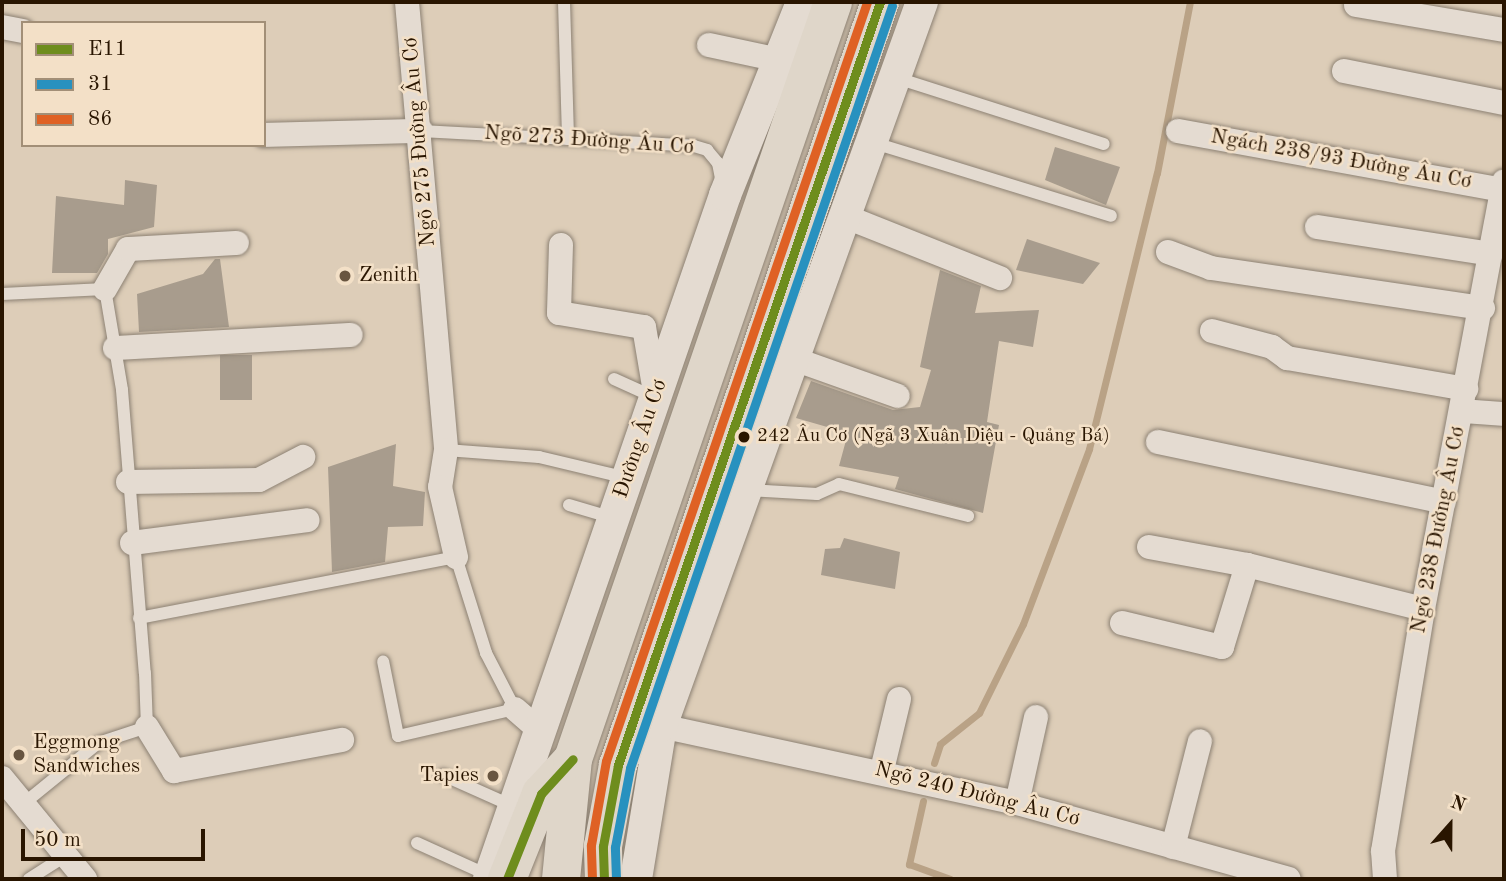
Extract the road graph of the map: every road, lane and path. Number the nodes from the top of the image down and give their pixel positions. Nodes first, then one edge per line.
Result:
1 (407, 2) edge
2 (564, 2) edge
3 (802, 2) edge
4 (833, 2) edge
5 (880, 2) edge
6 (922, 2) edge
7 (1356, 5) dead end
8 (2, 26) edge
9 (1504, 30) edge
10 (21, 31) edge
11 (709, 45) dead end
12 (779, 60) junction
13 (1343, 71) dead end
14 (897, 78) junction
15 (1504, 103) edge
16 (792, 113) junction
17 (421, 131) junction
18 (1178, 131) dead end
19 (266, 135) edge
20 (854, 135) junction
21 (568, 139) junction
22 (1104, 144) dead end
23 (725, 195) junction
24 (1503, 196) edge
25 (844, 216) junction
26 (1111, 216) dead end
27 (1317, 227) dead end
28 (237, 243) dead end
29 (561, 245) dead end
30 (1168, 253) dead end
31 (1491, 254) junction
32 (1000, 278) dead end
33 (1496, 281) edge
34 (105, 289) junction
35 (2, 294) edge
36 (1483, 308) junction
37 (1212, 331) dead end
38 (351, 335) dead end
39 (115, 348) junction
40 (794, 359) junction
41 (614, 379) dead end
42 (898, 396) dead end
43 (656, 398) junction
44 (1464, 400) junction
45 (1504, 414) edge
46 (1158, 442) dead end
47 (446, 450) junction
48 (303, 457) dead end
49 (627, 478) junction
50 (128, 482) junction
51 (748, 489) junction
52 (1444, 502) junction
53 (569, 505) dead end
54 (968, 516) dead end
55 (614, 518) junction
56 (308, 520) dead end
57 (132, 543) junction
58 (1149, 547) dead end
59 (456, 557) junction
60 (1247, 565) junction
61 (1423, 610) junction
62 (139, 618) junction
63 (1122, 623) dead end
64 (383, 661) dead end
65 (899, 699) dead end
66 (515, 709) junction
67 (1036, 717) dead end
68 (661, 726) junction
69 (147, 727) junction
70 (540, 731) junction
71 (342, 740) dead end
72 (1200, 741) dead end
73 (573, 760) junction
74 (882, 771) junction
75 (443, 775) dead end
76 (2, 778) edge
77 (1017, 803) junction
78 (510, 805) junction
79 (22, 806) junction
80 (417, 843) dead end
81 (1173, 847) junction
82 (65, 856) junction
83 (495, 878) edge
84 (29, 879) edge
85 (85, 879) edge
86 (561, 879) edge
87 (604, 879) edge
88 (636, 879) edge
89 (1289, 879) edge
90 (1385, 879) edge

1 - 17 street, Ngõ 275 Đường Âu Cơ
2 - 21 lane
3 - 12 street, Đường Âu Cơ
4 - 16 main road, Đường Âu Cơ
5 - 20 main road
6 - 14 street
7 - 9 street
8 - 10 street
11 - 12 street
12 - 23 street, Đường Âu Cơ
13 - 15 street
14 - 20 street
14 - 22 lane
16 - 20 main road
16 - 73 main road, Đường Âu Cơ
17 - 19 street
17 - 21 lane, Ngõ 273 Đường Âu Cơ
17 - 47 street, Ngõ 275 Đường Âu Cơ
18 - 24 street, Ngách 238/93 Đường Âu Cơ
20 - 25 street
20 - 26 lane
20 - 87 main road
21 - 23 lane, Ngõ 273 Đường Âu Cơ
23 - 43 street, Đường Âu Cơ
24 - 31 street, Ngõ 238 Đường Âu Cơ
25 - 32 street
25 - 40 street
27 - 31 street
28 - 34 street
29 - 43 street
30 - 36 street
31 - 33 street, Ngõ 238 Đường Âu Cơ
33 - 36 street, Ngõ 238 Đường Âu Cơ
34 - 35 lane
34 - 39 lane
36 - 44 street, Ngõ 238 Đường Âu Cơ
37 - 44 street
38 - 39 street
39 - 50 lane
40 - 42 street
40 - 51 street
41 - 43 lane
43 - 49 street, Đường Âu Cơ
44 - 45 street
44 - 52 street, Ngõ 238 Đường Âu Cơ
46 - 52 street
47 - 49 lane
47 - 59 street, Ngõ 275 Đường Âu Cơ
48 - 50 street
49 - 55 street, Đường Âu Cơ
50 - 57 lane
51 - 54 lane
51 - 68 street
52 - 61 street, Ngõ 238 Đường Âu Cơ
53 - 55 lane
55 - 70 street, Đường Âu Cơ
56 - 57 street
57 - 62 lane
58 - 60 street
59 - 62 lane
59 - 66 lane
60 - 61 street
60 - 63 street
61 - 90 street, Ngõ 238 Đường Âu Cơ
62 - 69 lane
64 - 66 lane
65 - 74 street
66 - 70 street
67 - 77 street
68 - 74 street, Ngõ 240 Đường Âu Cơ
68 - 88 street
69 - 71 street
69 - 79 lane
70 - 78 street, Đường Âu Cơ
72 - 81 street
73 - 83 main road
73 - 86 main road, Đường Âu Cơ
74 - 77 street, Ngõ 240 Đường Âu Cơ
75 - 78 lane
76 - 79 street
77 - 81 street, Ngõ 240 Đường Âu Cơ
78 - 83 street, Đường Âu Cơ
79 - 82 street
80 - 83 lane
81 - 89 street, Ngõ 240 Đường Âu Cơ
82 - 84 lane
82 - 85 street

